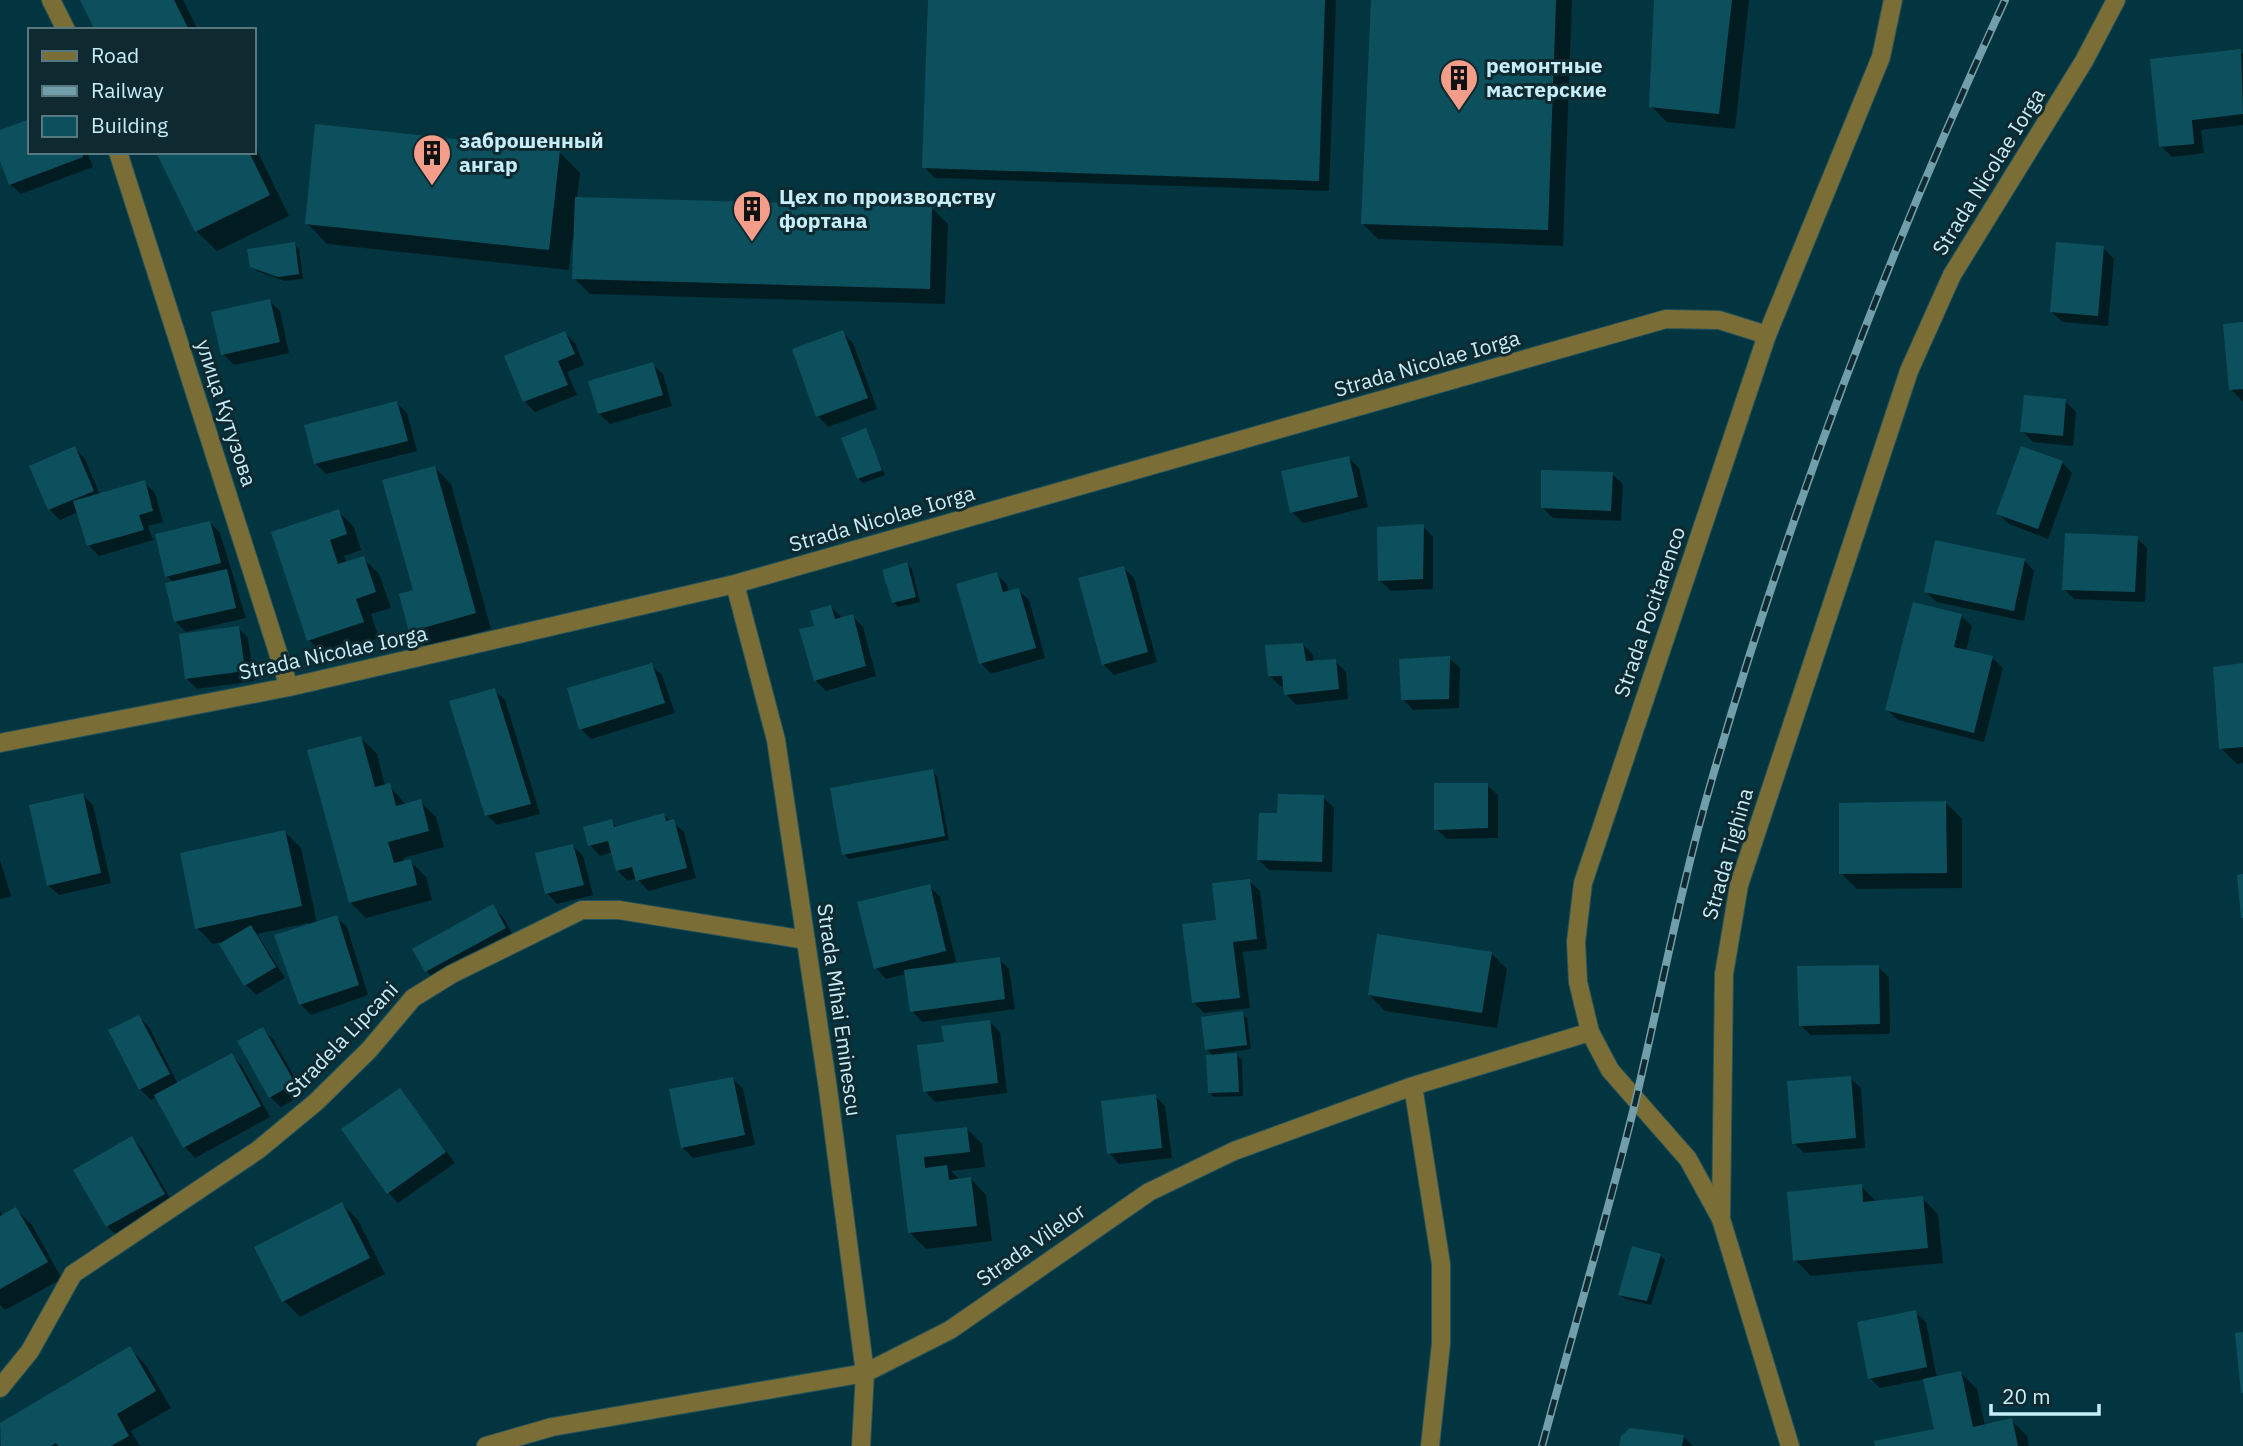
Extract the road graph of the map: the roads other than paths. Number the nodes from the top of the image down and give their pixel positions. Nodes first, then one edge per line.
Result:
1 (51, 0) edge
2 (1894, 0) edge
3 (2116, 0) edge
4 (65, 28) edge
5 (119, 154) edge
6 (1767, 335) junction
7 (1909, 371) joint
8 (735, 584) junction
9 (289, 687) junction
10 (0, 743) edge
11 (806, 940) junction
12 (1590, 1032) junction
13 (1413, 1086) junction
14 (1721, 1219) junction
15 (865, 1373) junction
16 (0, 1388) edge
17 (486, 1446) edge
18 (861, 1446) edge
19 (1430, 1446) edge
20 (1790, 1446) edge

1 - 4 street
2 - 6 street, Strada Pocitarenco
3 - 7 street, Strada Nicolae Iorga
5 - 9 street, улица Кутузова
6 - 8 street, Strada Nicolae Iorga
6 - 12 street, Strada Pocitarenco
7 - 14 street, Strada Tighina
8 - 9 street, Strada Nicolae Iorga
8 - 11 street, Strada Mihai Eminescu
9 - 10 street, Strada Nicolae Iorga
11 - 15 street, Strada Mihai Eminescu
11 - 16 street, Stradela Lipcani
12 - 13 street, Strada Vilelor
12 - 14 street, Strada Pocitarenco
13 - 15 street, Strada Vilelor
13 - 19 street
14 - 20 street, Strada Tighina
15 - 17 street, Strada Vilelor
15 - 18 street, Strada Mihai Eminescu

